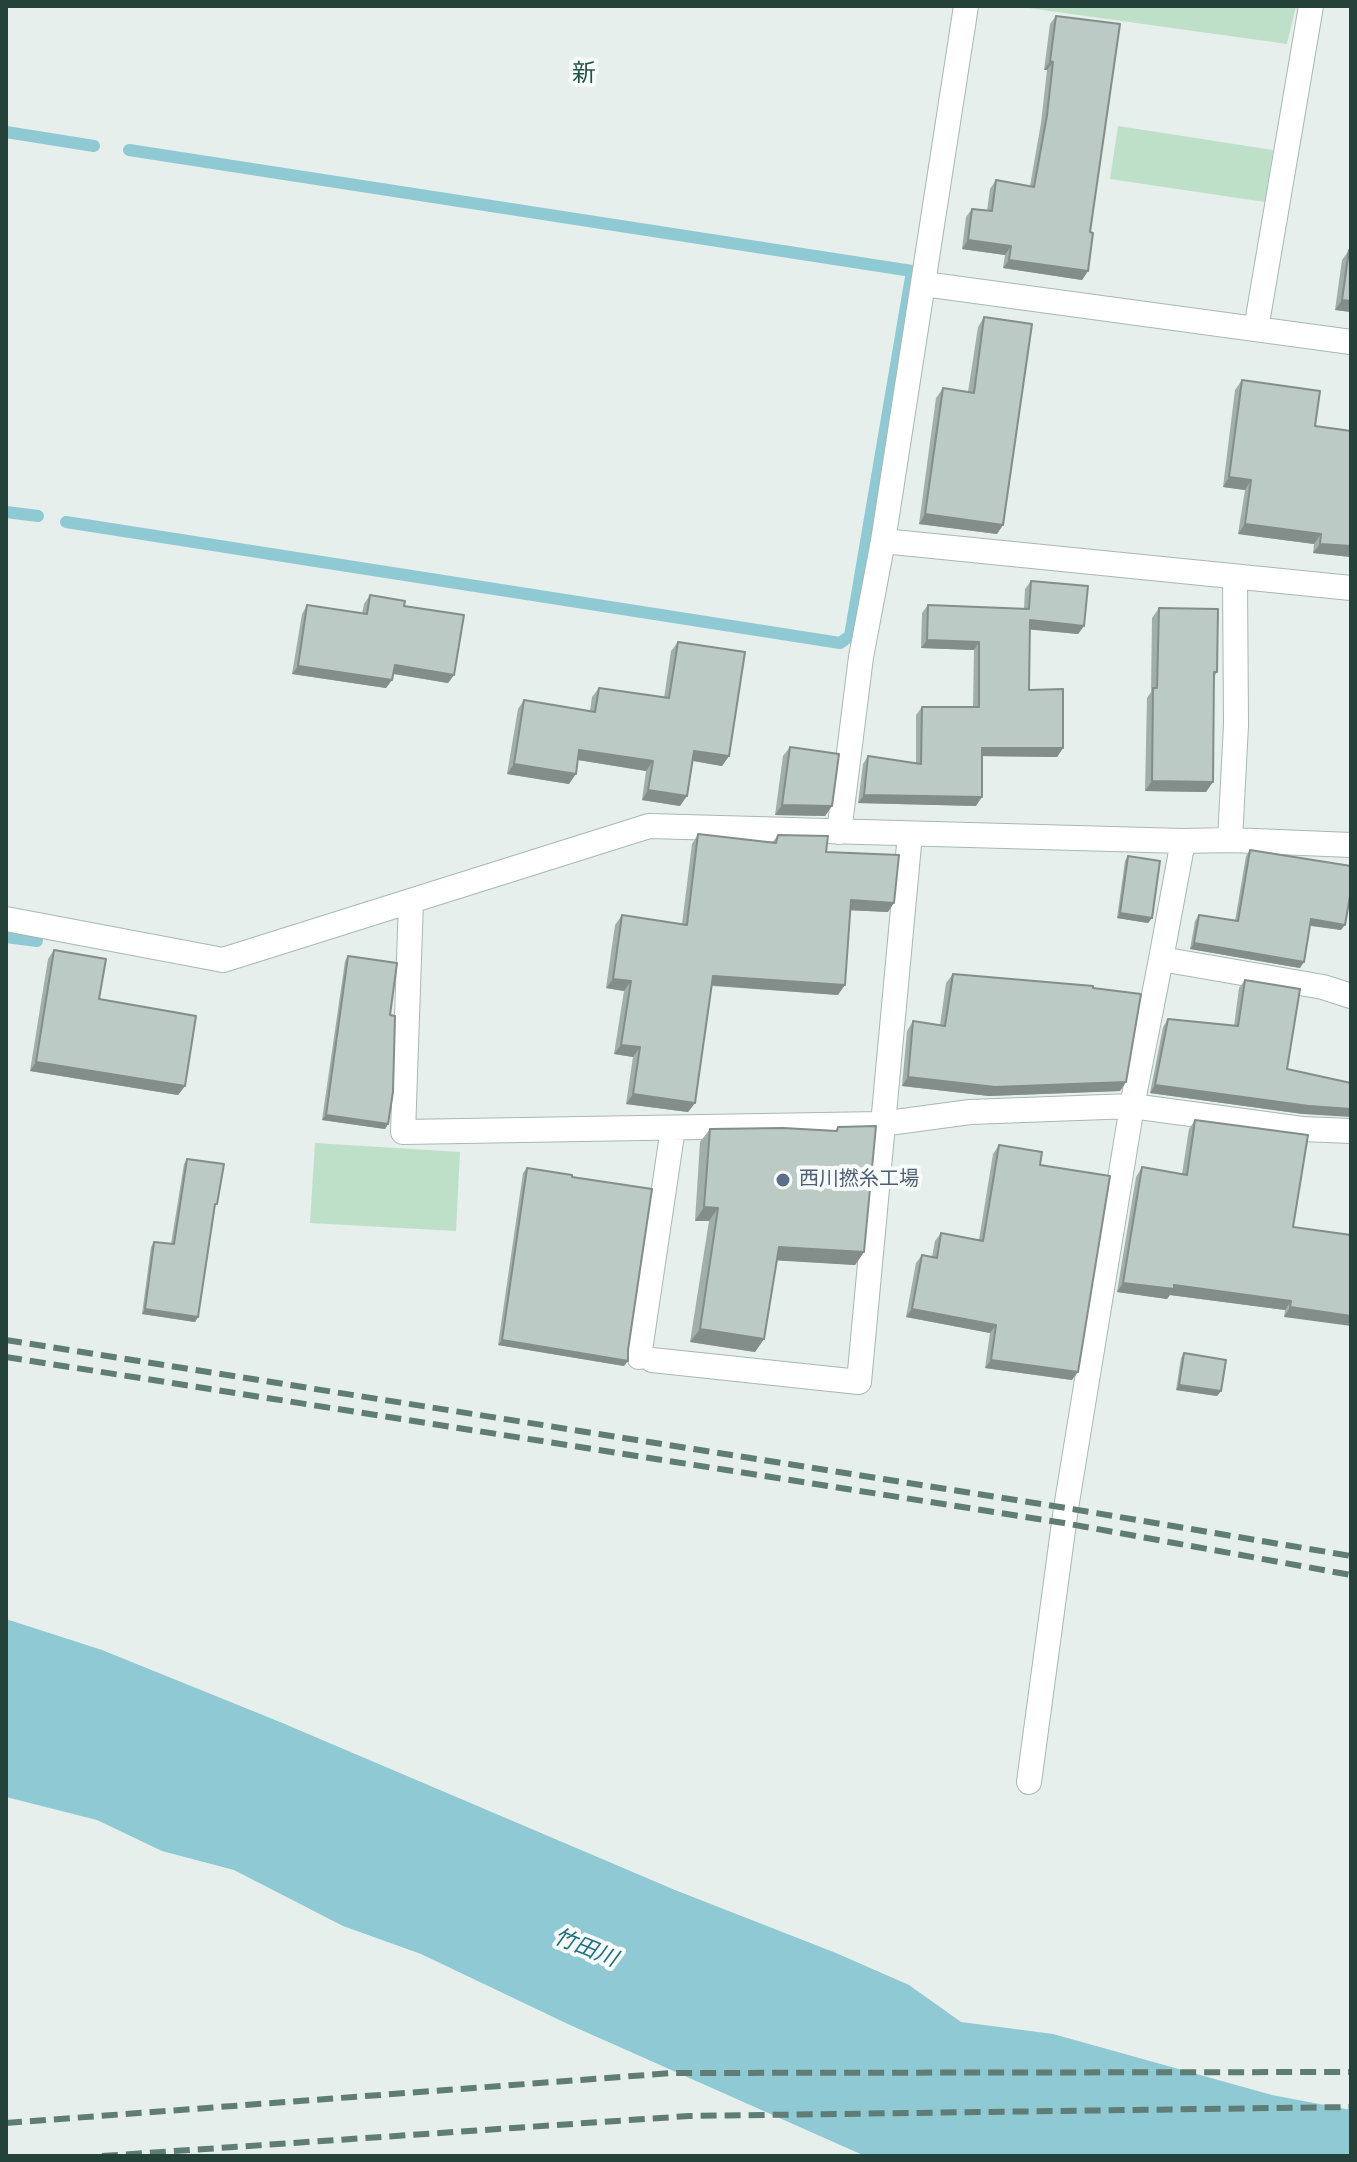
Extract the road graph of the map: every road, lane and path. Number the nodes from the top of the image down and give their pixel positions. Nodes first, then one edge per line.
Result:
1 (966, 6) edge
2 (1311, 6) edge
3 (924, 284) junction
4 (1256, 329) junction
5 (1351, 342) edge
6 (883, 541) junction
7 (1235, 578) junction
8 (1351, 588) edge
9 (839, 832) junction
10 (910, 834) junction
11 (1230, 840) junction
12 (1183, 841) junction
13 (1351, 845) edge
14 (411, 901) junction
15 (6, 919) edge
16 (1161, 959) junction
17 (1351, 996) edge
18 (1132, 1106) junction
19 (881, 1124) junction
20 (673, 1128) junction
21 (1351, 1131) edge
22 (1029, 1782) dead end

1 - 3 street
2 - 4 street
3 - 4 street
3 - 6 street
4 - 5 street
6 - 7 street
6 - 9 street
7 - 8 street
7 - 11 street
9 - 10 street
9 - 14 street
10 - 12 street
10 - 19 street
11 - 12 street
11 - 13 street
12 - 16 street
14 - 15 street
14 - 20 street
16 - 17 street
16 - 18 street
18 - 19 street
18 - 21 street
18 - 22 street
19 - 20 street
19 - 20 street

